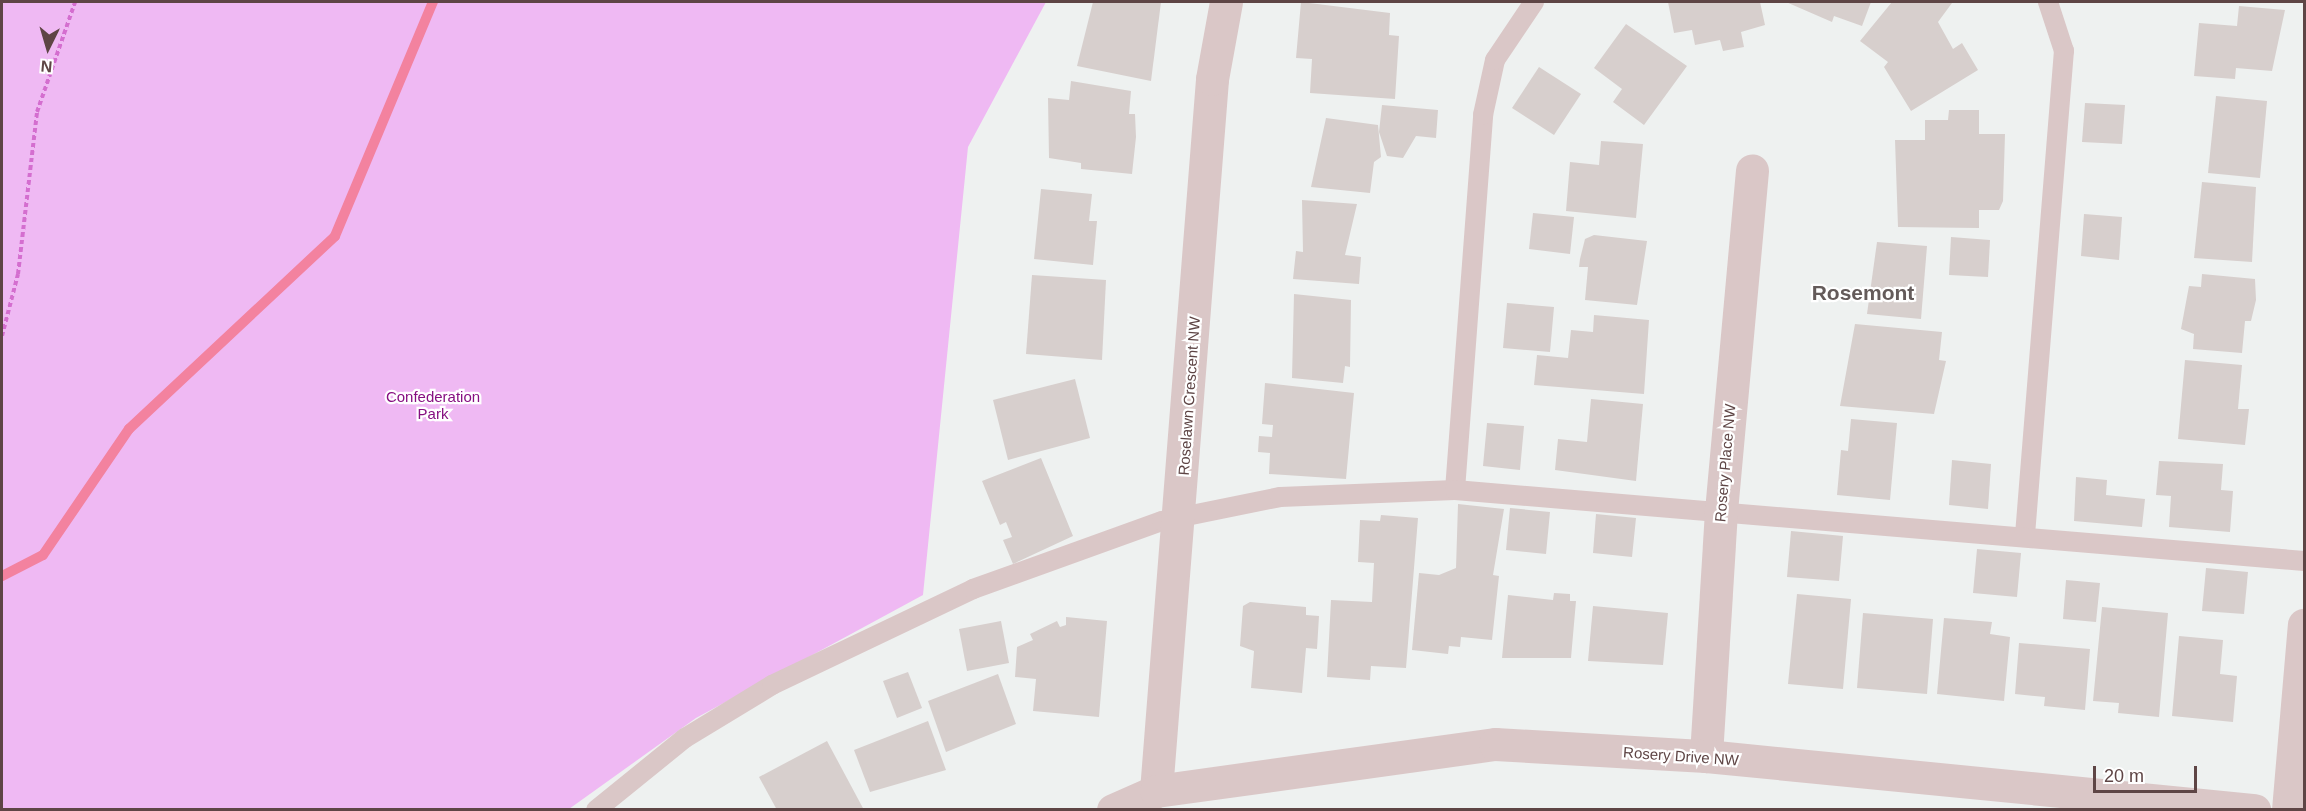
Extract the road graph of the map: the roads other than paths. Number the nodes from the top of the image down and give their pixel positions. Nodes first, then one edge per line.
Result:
1 (1226, 2) edge
2 (1534, 2) edge
3 (2048, 2) edge
4 (1752, 170) dead end
5 (1455, 490) junction
6 (1721, 511) junction
7 (1180, 518) junction
8 (2025, 535) junction
9 (2304, 561) edge
10 (2304, 625) edge
11 (1706, 756) junction
12 (1156, 791) junction
13 (596, 810) edge
14 (1113, 810) edge
15 (2254, 810) edge
16 (2288, 810) edge

1 - 7 street, Roselawn Crescent NW
2 - 5 lane
3 - 8 lane
4 - 6 street, Rosery Place NW
5 - 6 lane
5 - 7 lane
6 - 8 lane
6 - 11 street, Rosery Place NW
7 - 12 street, Roselawn Crescent NW
7 - 13 lane
8 - 9 lane
10 - 16 street
11 - 12 street, Rosery Drive NW
11 - 15 street, Rosery Drive NW
12 - 14 street, Rosery Drive NW

